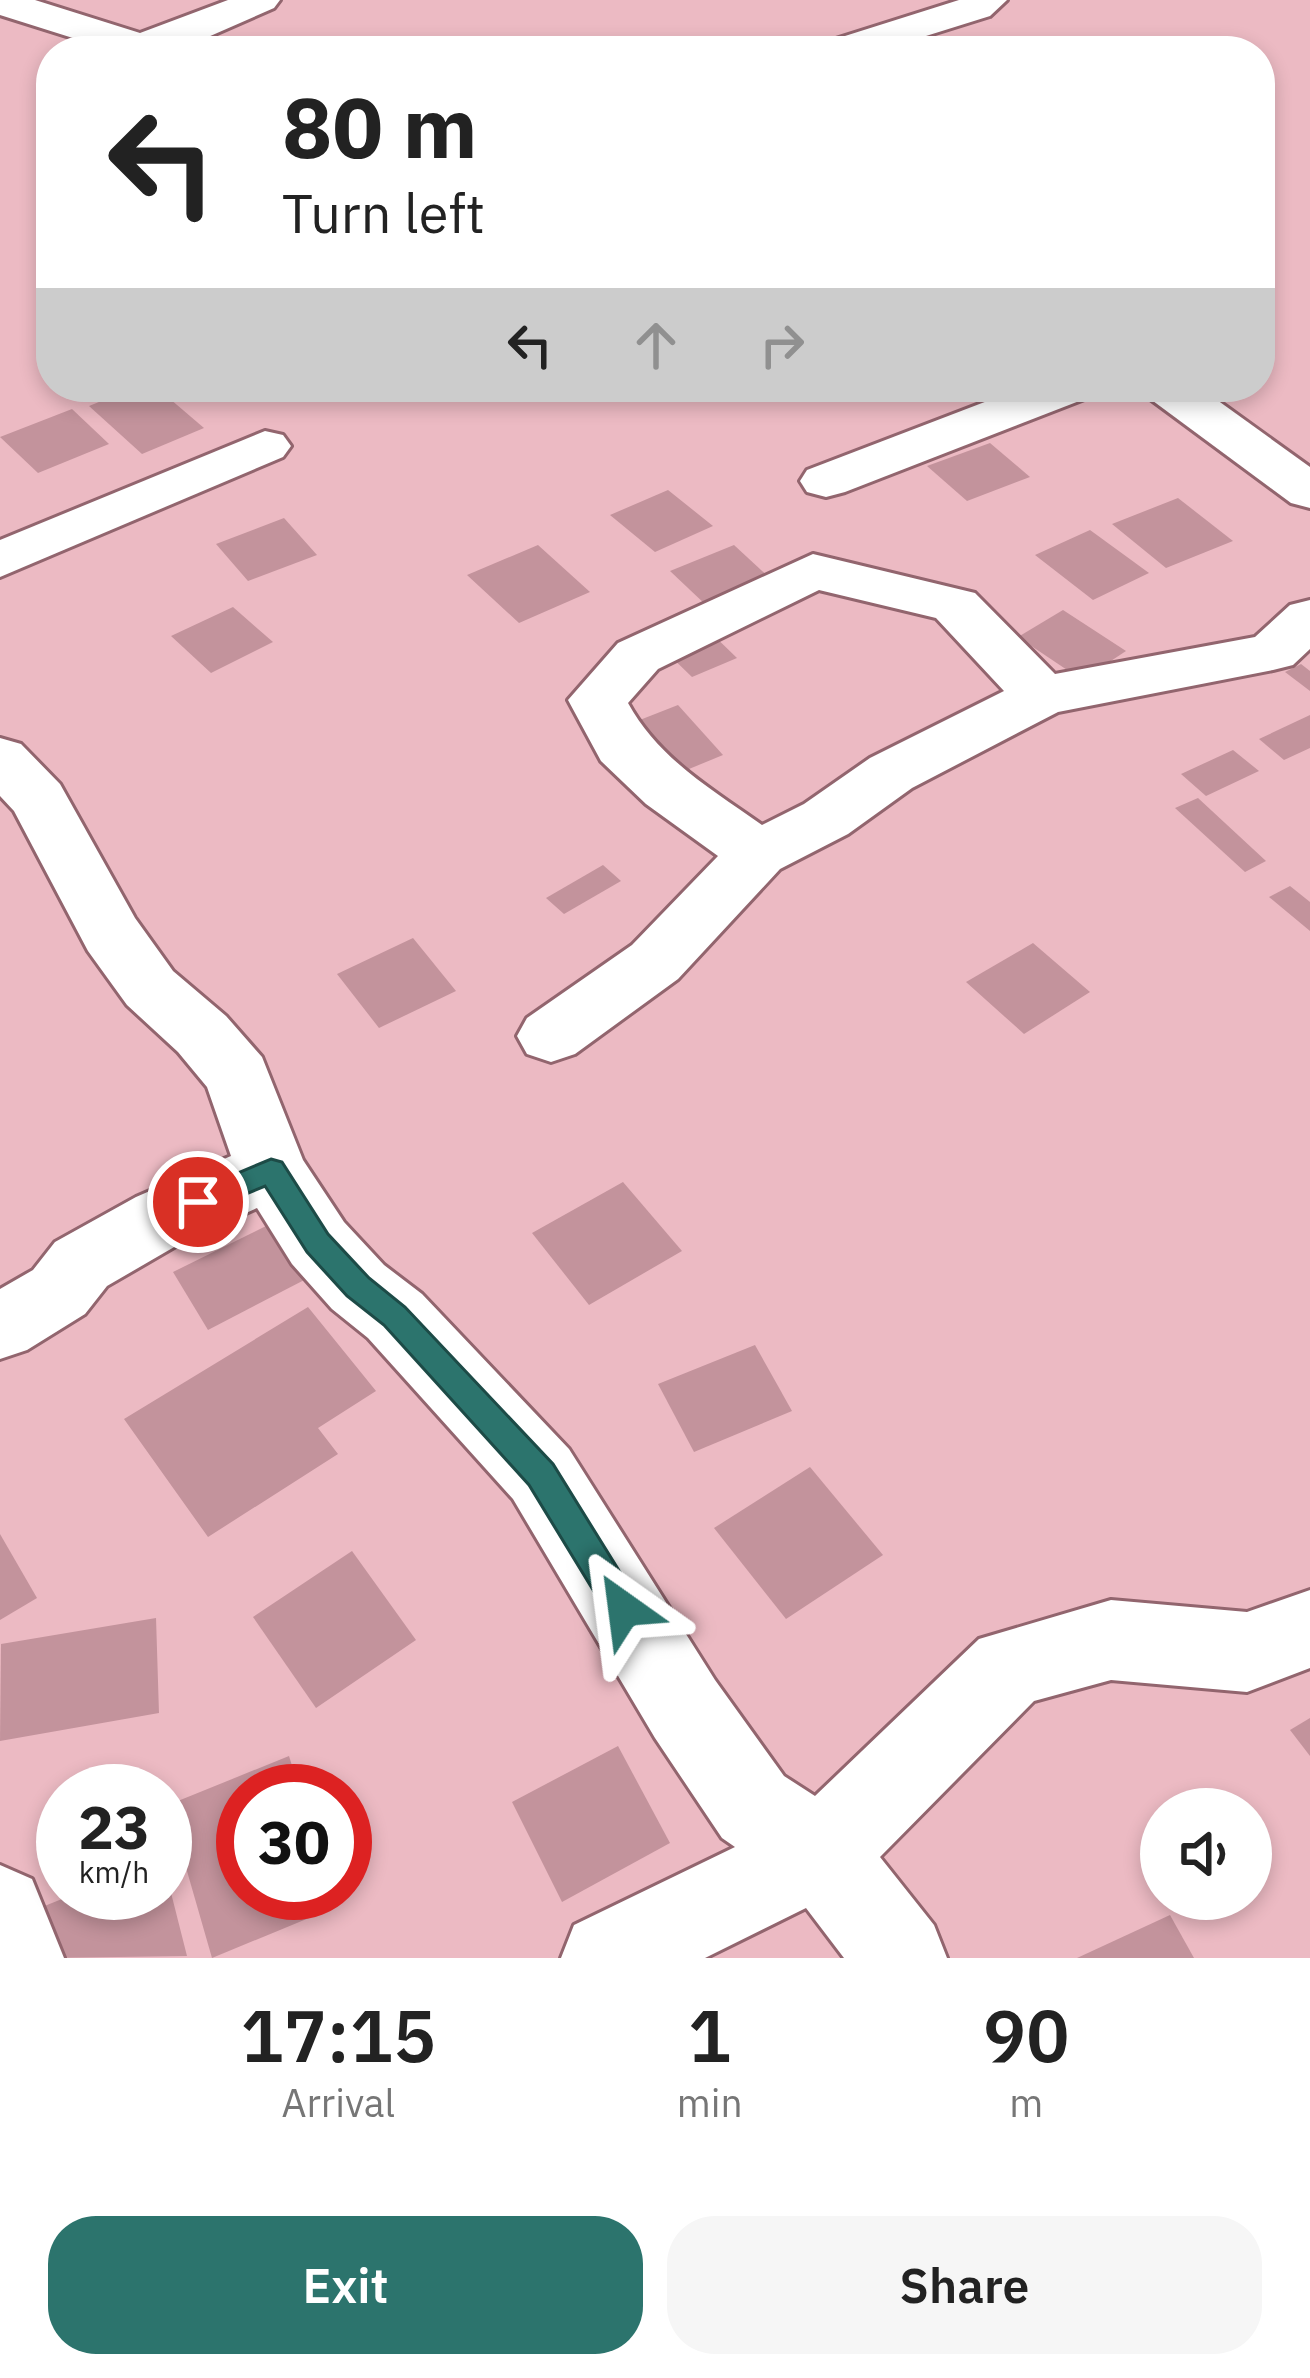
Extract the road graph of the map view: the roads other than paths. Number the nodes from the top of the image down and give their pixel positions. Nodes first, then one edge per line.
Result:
1 (260, 0) edge
2 (987, 0) edge
3 (0, 2) edge
4 (106, 36) edge
5 (179, 36) edge
6 (882, 36) edge
7 (1030, 402) edge
8 (1187, 402) edge
9 (265, 446) dead end
10 (826, 481) dead end
11 (1310, 492) edge
12 (0, 560) edge
13 (1310, 618) edge
14 (1042, 696) junction
15 (1, 761) edge
16 (758, 853) junction
17 (551, 1036) dead end
18 (271, 1170) junction
19 (0, 1327) edge
20 (1310, 1630) edge
21 (821, 1853) junction
22 (0, 1911) edge
23 (18, 1958) edge
24 (607, 1958) edge
25 (901, 1958) edge

1 - 5 street
2 - 6 street
3 - 4 street
7 - 10 street
8 - 11 street
9 - 12 street
13 - 14 street
14 - 16 street
14 - 16 street
15 - 18 street
16 - 17 street
18 - 19 street
18 - 21 street
20 - 21 street
21 - 24 street
21 - 25 street
22 - 23 street

